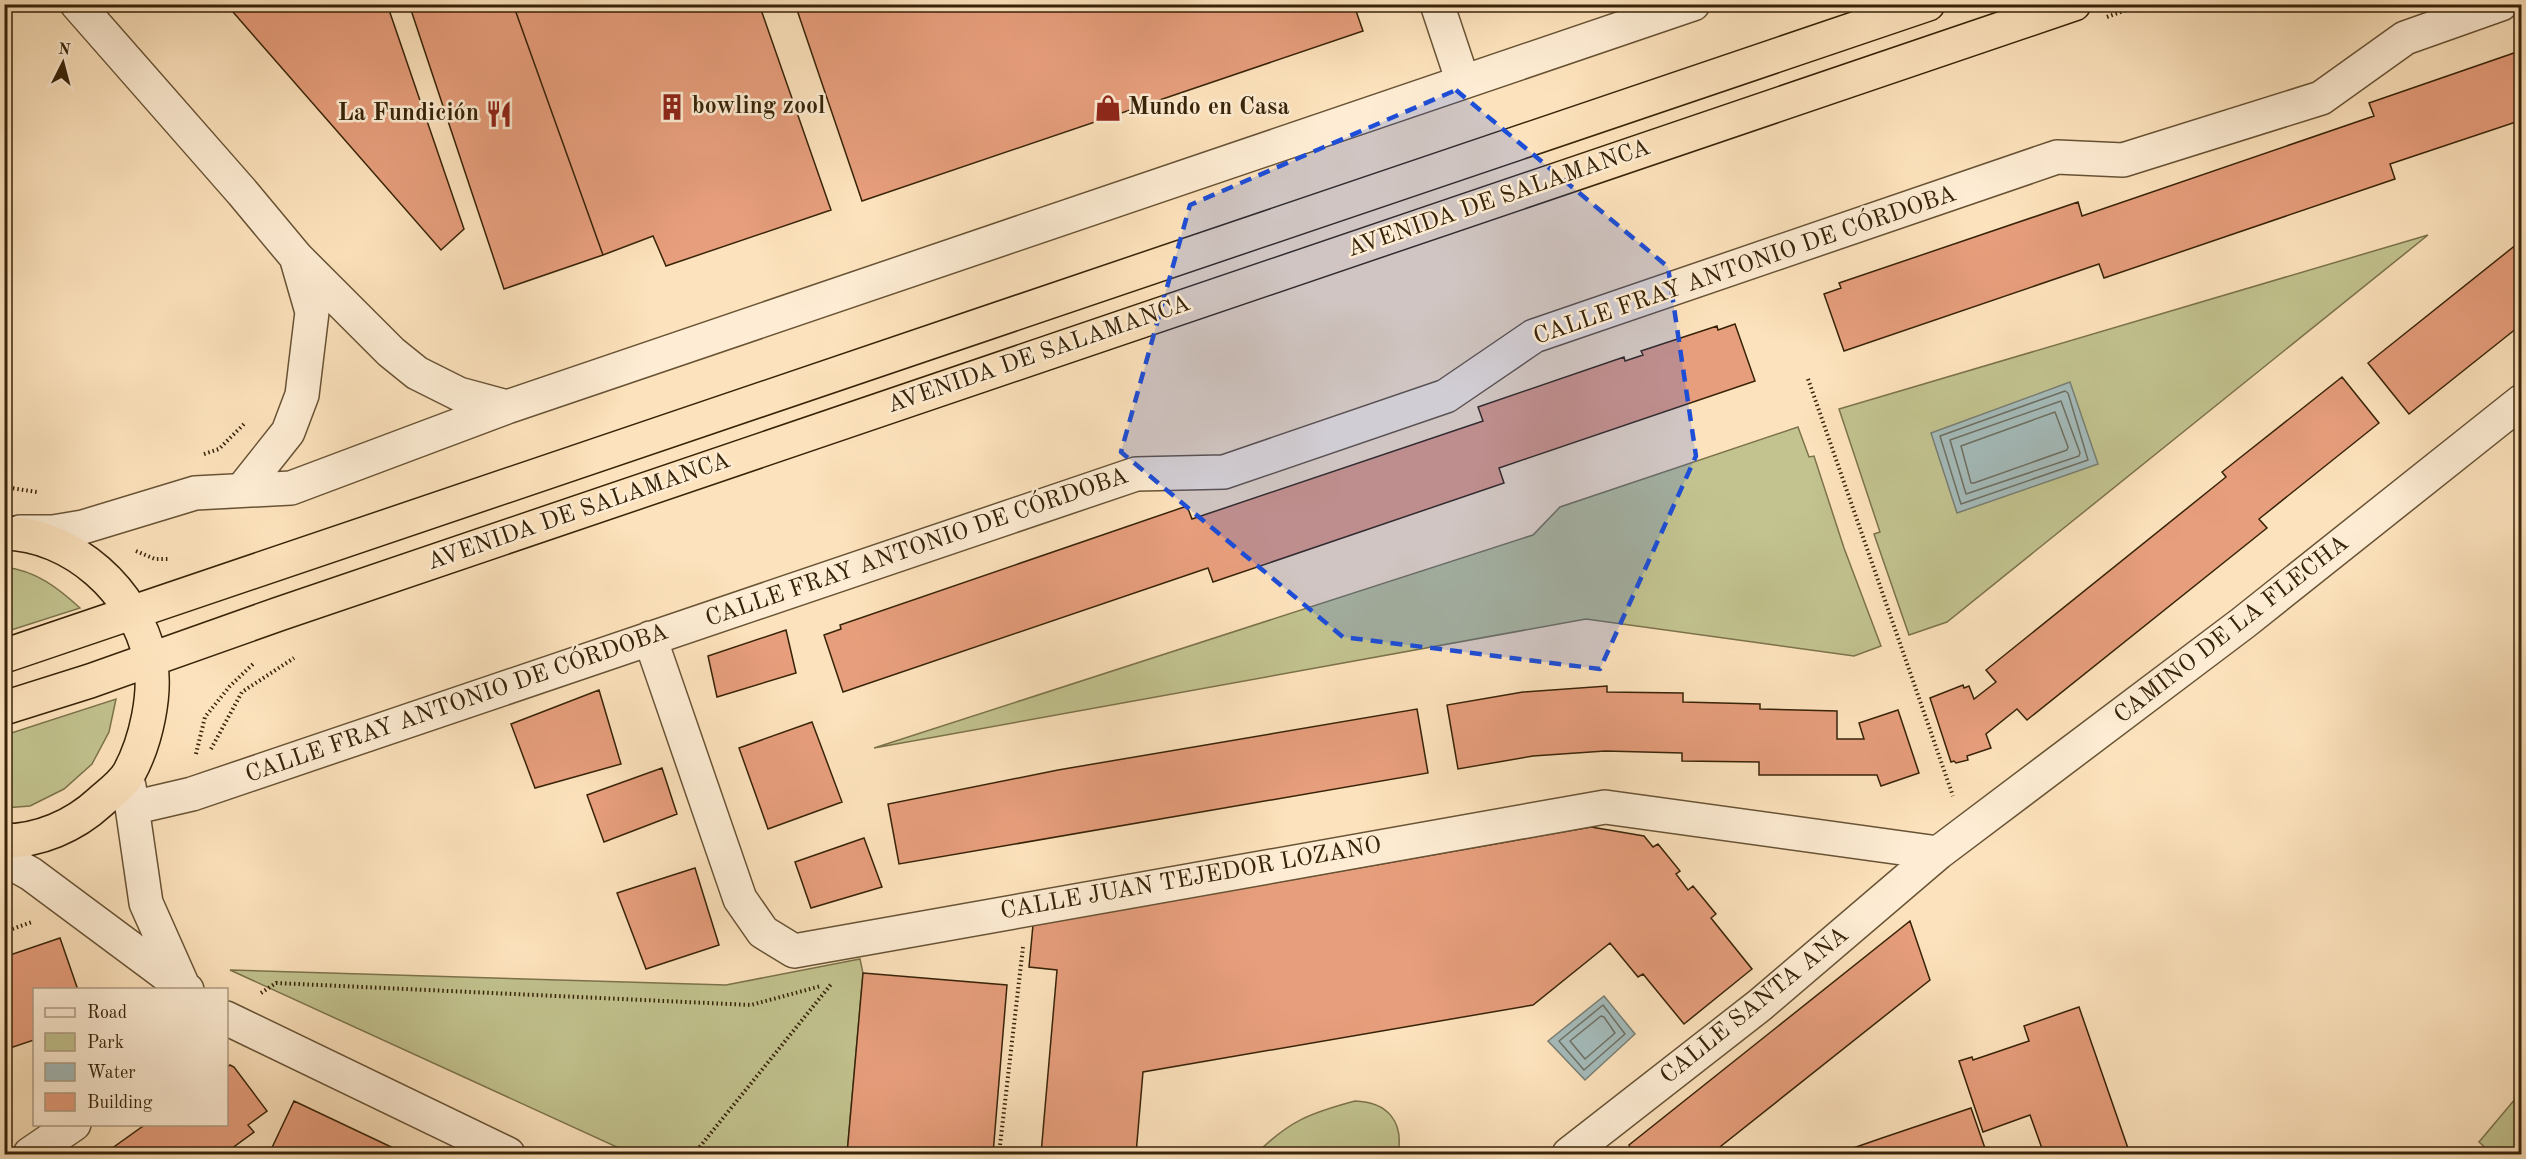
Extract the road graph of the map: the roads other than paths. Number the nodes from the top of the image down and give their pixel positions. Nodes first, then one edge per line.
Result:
1 (77, 4) edge
2 (1437, 4) edge
3 (1693, 4) edge
4 (1928, 4) edge
5 (2074, 4) edge
6 (2501, 4) edge
7 (1463, 82) junction
8 (297, 258) junction
9 (2522, 401) edge
10 (507, 407) junction
11 (242, 490) junction
12 (6, 533) edge
13 (133, 612) junction
14 (650, 638) junction
15 (4, 656) edge
16 (150, 659) junction
17 (4, 708) edge
18 (128, 776) junction
19 (132, 808) junction
20 (4, 841) edge
21 (1938, 853) junction
22 (4, 859) edge
23 (185, 988) edge
24 (228, 1018) edge
25 (73, 1126) edge
26 (30, 1155) edge
27 (508, 1155) edge
28 (1569, 1155) edge

1 - 8 street
2 - 7 street
3 - 7 street
4 - 13 highway, AVENIDA DE SALAMANCA
5 - 16 highway, AVENIDA DE SALAMANCA
6 - 14 street, CALLE FRAY ANTONIO DE CÓRDOBA
7 - 10 street
8 - 10 street
8 - 11 street
9 - 21 street, CAMINO DE LA FLECHA
10 - 11 street
11 - 12 street
12 - 13 highway
13 - 15 highway, AVENIDA DE SALAMANCA
13 - 16 highway
14 - 19 street, CALLE FRAY ANTONIO DE CÓRDOBA
14 - 21 street, CALLE JUAN TEJEDOR LOZANO
16 - 17 highway, AVENIDA DE SALAMANCA
16 - 18 highway
18 - 19 street
18 - 20 highway
19 - 23 street
21 - 28 street, CALLE SANTA ANA
22 - 23 street
24 - 27 street
25 - 26 street

